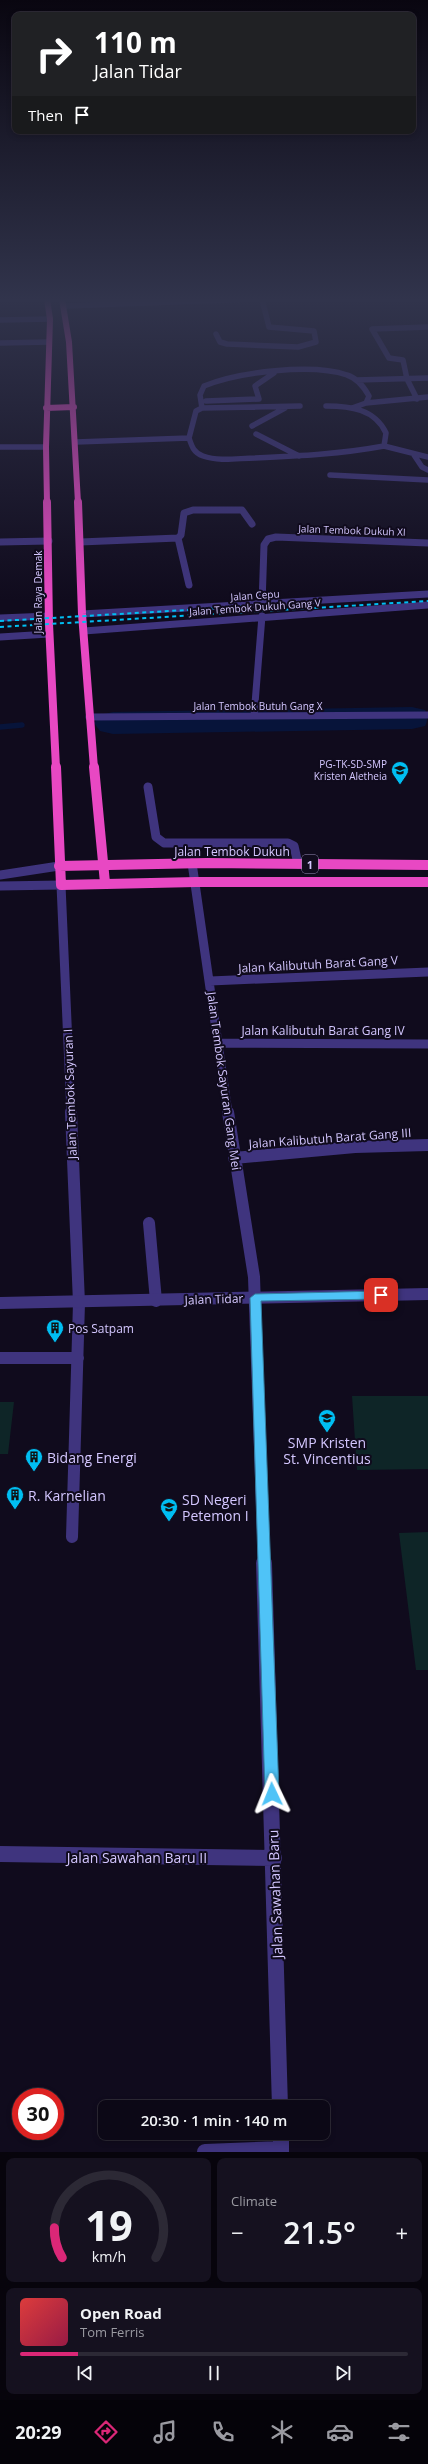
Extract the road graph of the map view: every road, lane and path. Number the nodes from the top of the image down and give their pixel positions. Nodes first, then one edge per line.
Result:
1 (46, 399) edge
2 (73, 399) edge
3 (247, 399) edge
4 (368, 399) edge
5 (412, 399) edge
6 (201, 401) joint
7 (366, 403) junction
8 (290, 406) junction
9 (300, 406) dead end
10 (326, 406) dead end
11 (74, 407) junction
12 (46, 408) junction
13 (202, 408) junction
14 (352, 408) junction
15 (252, 426) dead end
16 (256, 434) dead end
17 (189, 438) junction
18 (76, 442) junction
19 (384, 446) junction
20 (0, 447) edge
21 (46, 447) junction
22 (414, 455) junction
23 (299, 456) junction
24 (428, 457) edge
25 (428, 470) edge
26 (330, 475) dead end
27 (428, 480) edge
28 (252, 524) dead end
29 (178, 538) junction
30 (49, 541) junction
31 (0, 542) edge
32 (80, 542) junction
33 (428, 544) edge
34 (189, 585) dead end
35 (428, 594) edge
36 (262, 604) junction
37 (428, 605) edge
38 (82, 614) junction
39 (49, 616) junction
40 (262, 616) junction
41 (0, 618) edge
42 (84, 631) junction
43 (49, 634) junction
44 (0, 637) edge
45 (428, 715) edge
46 (254, 716) junction
47 (89, 717) junction
48 (148, 787) dead end
49 (192, 863) junction
50 (103, 864) junction
51 (298, 864) junction
52 (428, 865) edge
53 (60, 866) junction
54 (0, 875) edge
55 (196, 882) junction
56 (428, 882) edge
57 (105, 883) junction
58 (61, 885) junction
59 (0, 886) edge
60 (428, 972) edge
61 (210, 981) junction
62 (218, 1043) junction
63 (428, 1044) edge
64 (428, 1145) edge
65 (234, 1158) junction
66 (149, 1223) dead end
67 (428, 1294) edge
68 (255, 1298) junction
69 (156, 1301) junction
70 (0, 1303) edge
71 (79, 1303) junction
72 (0, 1358) edge
73 (78, 1358) junction
74 (72, 1537) dead end
75 (0, 1854) edge
76 (274, 1858) junction
77 (280, 2100) edge
78 (281, 2145) edge
79 (205, 2152) edge

1 - 12 highway, Jalan Raya Demak
2 - 11 highway
3 - 6 street
4 - 7 street
5 - 7 street
6 - 13 street
7 - 14 street
8 - 9 street
8 - 13 street
8 - 15 street
10 - 14 street
11 - 12 highway
11 - 18 highway
12 - 21 highway, Jalan Raya Demak
13 - 17 street
14 - 19 street
16 - 23 street
17 - 18 street
17 - 23 street
18 - 32 highway
19 - 22 street
19 - 23 street
20 - 21 street
21 - 30 highway, Jalan Raya Demak
22 - 24 street
22 - 25 street
26 - 27 street
28 - 29 street
29 - 32 street
29 - 34 street
30 - 31 street
30 - 39 highway, Jalan Raya Demak
32 - 38 highway
33 - 36 street, Jalan Tembok Dukuh XI
35 - 36 street, Jalan Cepu
36 - 38 street, Jalan Cepu
37 - 40 street, Jalan Tembok Dukuh Gang V
38 - 42 highway
39 - 41 street
39 - 43 highway, Jalan Raya Demak
40 - 42 street, Jalan Tembok Dukuh Gang V
40 - 46 street
42 - 47 highway
43 - 44 street
43 - 53 highway, Jalan Raya Demak
45 - 46 street, Jalan Tembok Butuh Gang X
46 - 47 street, Jalan Tembok Butuh Gang X
47 - 50 highway
48 - 51 street
49 - 50 highway, Jalan Tembok Dukuh / 1
49 - 51 highway, Jalan Tembok Dukuh / 1
49 - 55 street, Jalan Tembok Sayuran Gang Mei
50 - 53 highway, Jalan Tembok Dukuh
50 - 57 highway
51 - 52 highway, Jalan Tembok Dukuh / 1
53 - 54 street
53 - 58 highway, Jalan Raya Demak
55 - 56 highway, 1
55 - 57 highway, 1
55 - 61 street, Jalan Tembok Sayuran Gang Mei
57 - 58 highway, 1
58 - 59 street
58 - 71 street, Jalan Tembok Sayuran I
60 - 61 street, Jalan Kalibutuh Barat Gang V
61 - 62 street, Jalan Tembok Sayuran Gang Mei
62 - 63 street, Jalan Kalibutuh Barat Gang IV
62 - 65 street, Jalan Tembok Sayuran Gang Mei
64 - 65 street, Jalan Kalibutuh Barat Gang III
65 - 68 street, Jalan Tembok Sayuran Gang Mei
66 - 69 street
67 - 68 street, Jalan Tidar
68 - 69 street, Jalan Tidar
68 - 76 street, Jalan Sawahan Baru
69 - 71 street, Jalan Tidar
70 - 71 street, Jalan Tidar
71 - 73 street, Jalan Tembok Sayuran I
72 - 73 street
73 - 74 street, Jalan Tembok Sayuran I
75 - 76 street, Jalan Sawahan Baru II
76 - 77 street, Jalan Sawahan Baru
78 - 79 street

